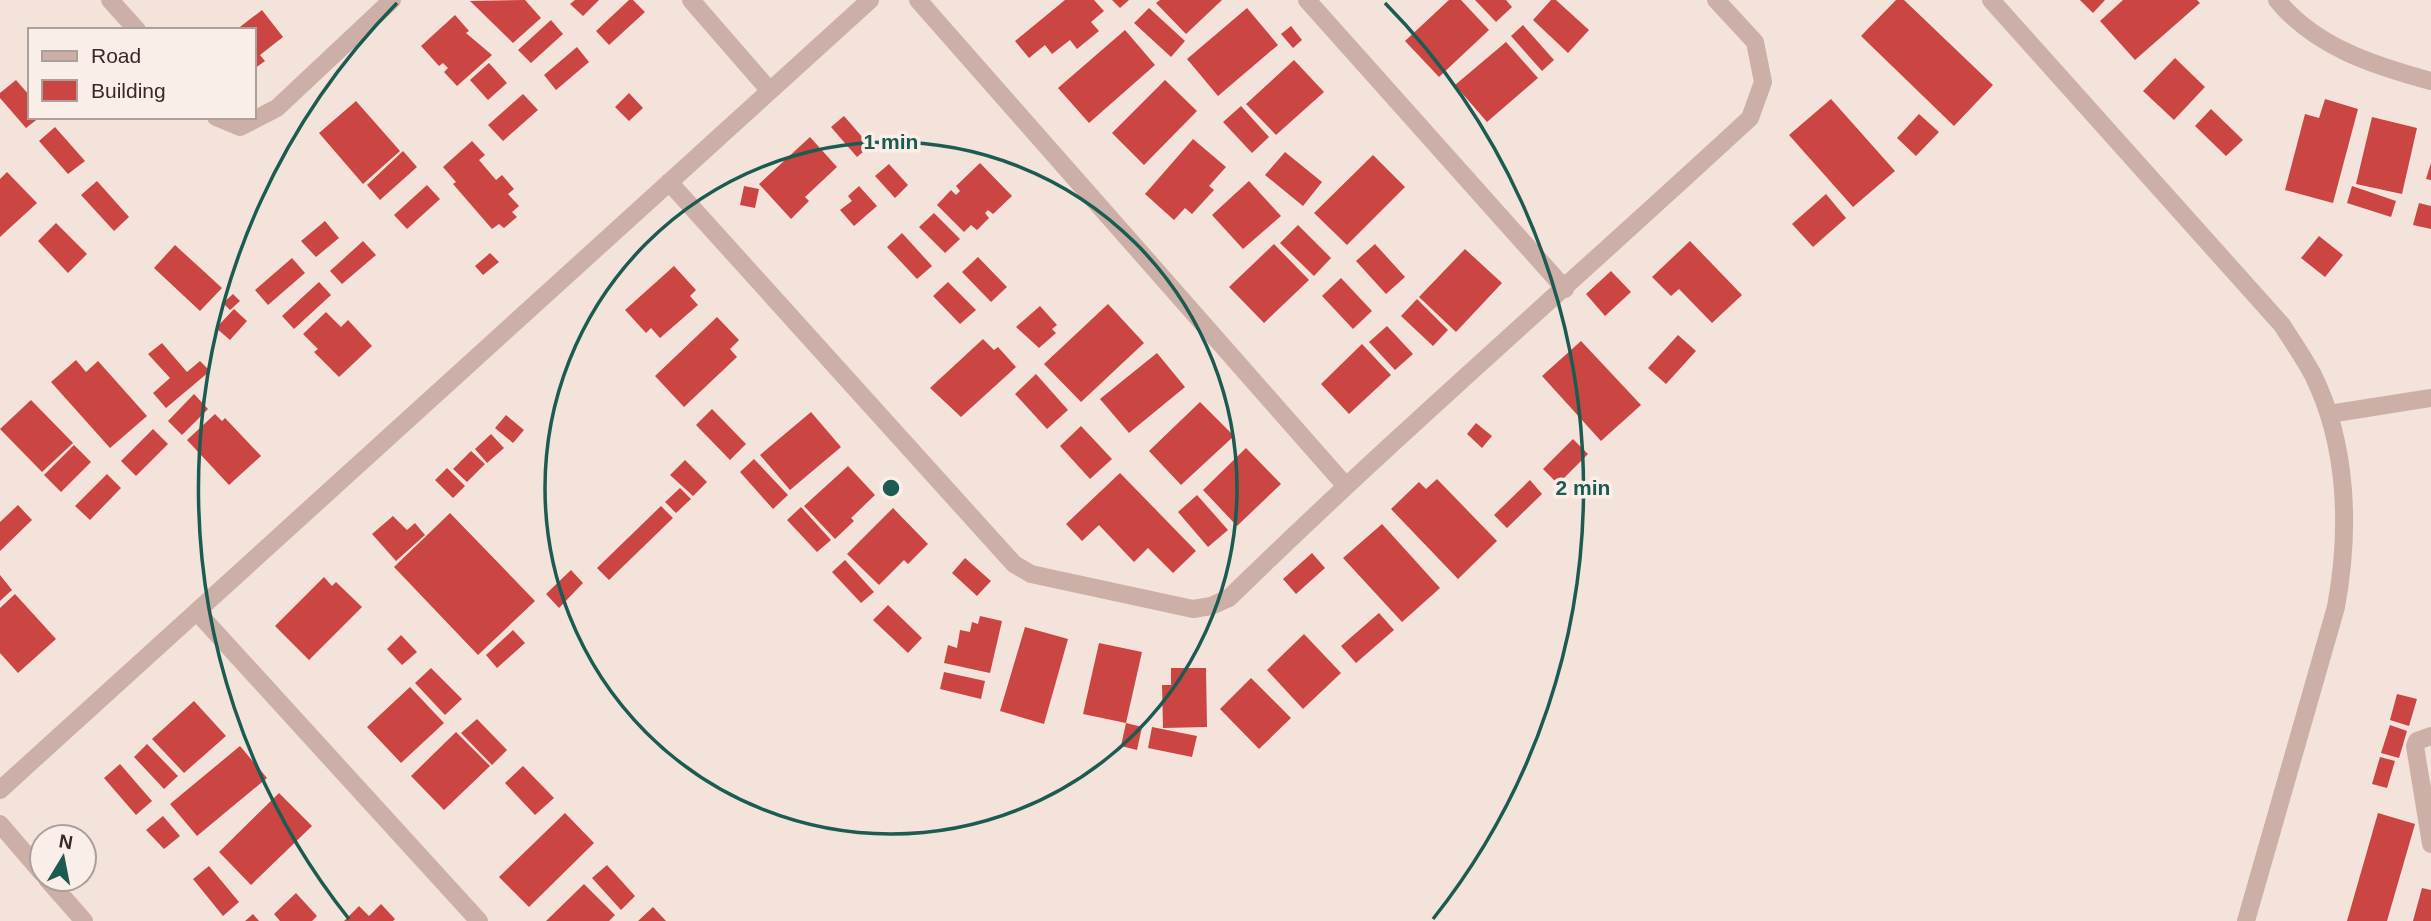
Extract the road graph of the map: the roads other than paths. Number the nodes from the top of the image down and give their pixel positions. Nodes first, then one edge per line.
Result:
1 (110, 0) edge
2 (392, 0) edge
3 (691, 0) edge
4 (870, 0) edge
5 (918, 0) edge
6 (1307, 0) edge
7 (1716, 0) edge
8 (1991, 0) edge
9 (2277, 0) edge
10 (135, 28) edge
11 (2431, 81) edge
12 (770, 90) junction
13 (221, 119) edge
14 (256, 119) edge
15 (256, 119) edge
16 (669, 182) junction
17 (1565, 289) junction
18 (2431, 398) edge
19 (2329, 414) junction
20 (1345, 485) junction
21 (197, 612) junction
22 (2431, 736) edge
23 (0, 790) edge
24 (0, 824) edge
25 (2431, 844) edge
26 (28, 857) edge
27 (59, 893) edge
28 (84, 921) edge
29 (479, 921) edge
30 (2246, 921) edge

1 - 10 street
2 - 14 street
3 - 12 street
4 - 12 street
5 - 20 street
6 - 17 street
7 - 17 street
8 - 19 street
9 - 11 street
12 - 16 street
13 - 15 street
16 - 20 street
16 - 21 street
17 - 20 street
18 - 19 street
19 - 30 street
21 - 23 street
21 - 29 street
22 - 25 street
24 - 26 street
27 - 28 street

